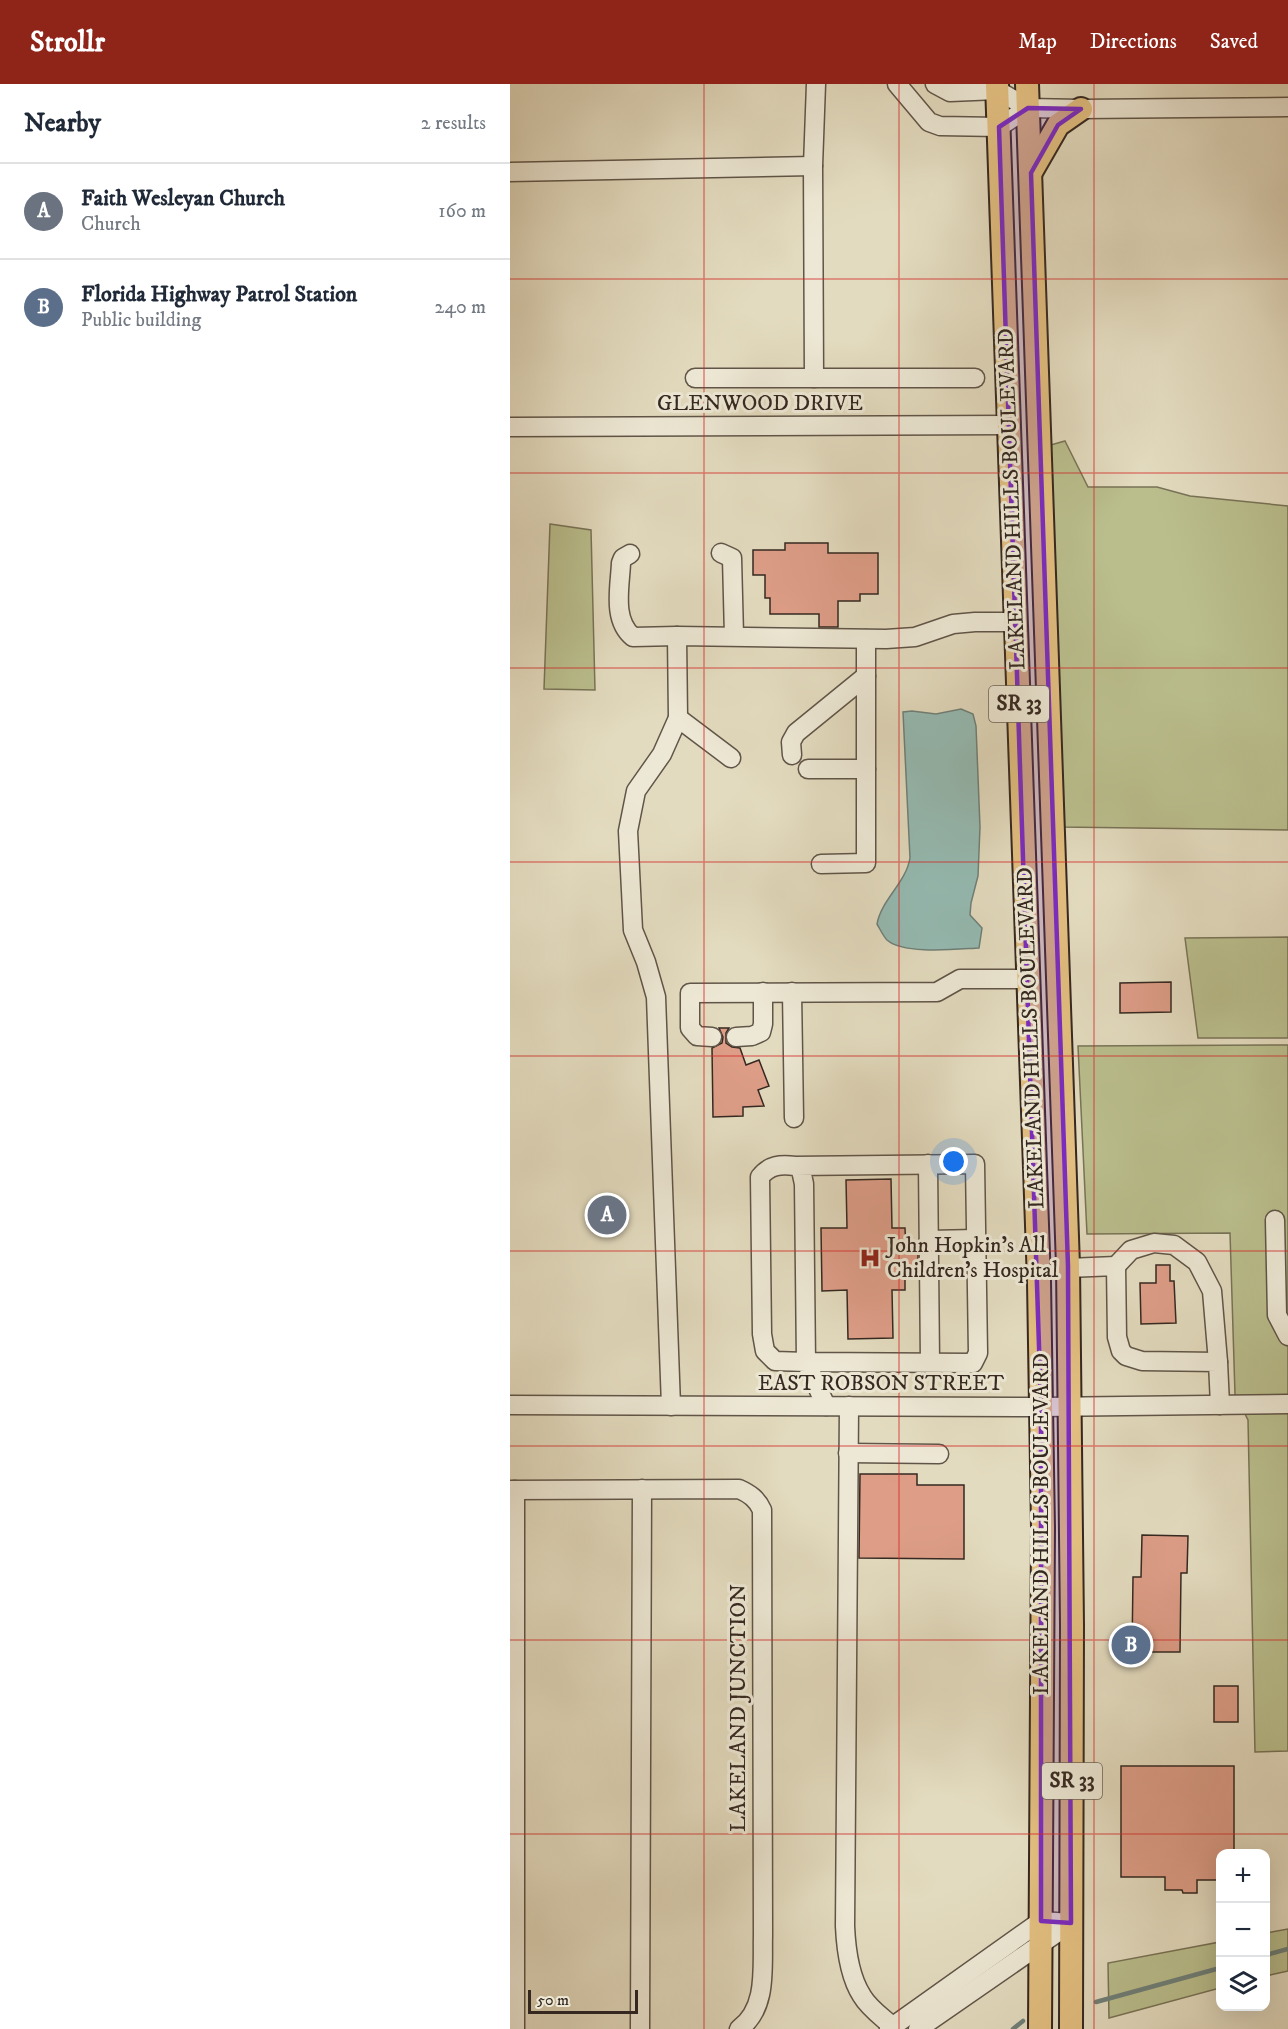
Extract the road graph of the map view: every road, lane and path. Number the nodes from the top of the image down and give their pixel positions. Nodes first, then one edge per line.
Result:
1 (816, 84) edge
2 (897, 84) edge
3 (935, 84) edge
4 (1027, 84) edge
5 (997, 87) edge
6 (1288, 107) edge
7 (1028, 108) junction
8 (1081, 110) junction
9 (999, 127) junction
10 (813, 166) junction
11 (510, 172) edge
12 (1031, 173) junction
13 (694, 378) dead end
14 (814, 378) junction
15 (975, 378) dead end
16 (1010, 425) junction
17 (510, 428) edge
18 (721, 553) dead end
19 (630, 554) dead end
20 (1017, 622) junction
21 (677, 636) junction
22 (734, 636) junction
23 (866, 639) junction
24 (866, 676) junction
25 (678, 718) junction
26 (792, 755) dead end
27 (731, 758) dead end
28 (808, 769) dead end
29 (866, 770) junction
30 (821, 864) dead end
31 (1054, 871) junction
32 (1029, 979) junction
33 (763, 992) junction
34 (792, 992) junction
35 (712, 1037) dead end
36 (736, 1037) dead end
37 (794, 1118) dead end
38 (928, 1164) junction
39 (795, 1166) junction
40 (1275, 1220) dead end
41 (976, 1239) junction
42 (929, 1240) junction
43 (1116, 1266) junction
44 (1068, 1268) junction
45 (1288, 1335) edge
46 (806, 1362) junction
47 (930, 1362) junction
48 (1218, 1362) junction
49 (1288, 1404) edge
50 (510, 1405) edge
51 (1220, 1405) junction
52 (671, 1406) junction
53 (826, 1406) junction
54 (849, 1406) junction
55 (1041, 1407) junction
56 (1071, 1407) junction
57 (848, 1453) junction
58 (939, 1454) dead end
59 (642, 1489) junction
60 (513, 1490) edge
61 (1041, 1921) junction
62 (1071, 1923) junction
63 (1041, 1944) junction
64 (891, 2028) edge
65 (515, 2029) edge
66 (640, 2029) edge
67 (739, 2029) edge
68 (918, 2029) edge
69 (1040, 2029) edge
70 (1071, 2029) edge

1 - 10 street
2 - 9 street
3 - 5 street
4 - 7 main road, LAKELAND HILLS BOULEVARD / SR 33
5 - 7 street
5 - 9 main road, LAKELAND HILLS BOULEVARD / SR 33
6 - 8 street
7 - 8 street
7 - 9 street
7 - 12 main road, LAKELAND HILLS BOULEVARD / SR 33
8 - 12 main road
9 - 16 main road, LAKELAND HILLS BOULEVARD / SR 33
10 - 11 street
10 - 14 street
12 - 31 main road, LAKELAND HILLS BOULEVARD / SR 33
13 - 14 street
14 - 15 street
16 - 17 street, GLENWOOD DRIVE
16 - 20 main road, LAKELAND HILLS BOULEVARD / SR 33
18 - 22 street
19 - 21 street
20 - 23 street
20 - 31 main road
20 - 32 main road, LAKELAND HILLS BOULEVARD / SR 33
21 - 22 street
21 - 25 street
22 - 23 street
23 - 24 street
24 - 26 street
24 - 29 street
25 - 27 street
25 - 52 street
28 - 29 street
29 - 30 street
31 - 44 main road, LAKELAND HILLS BOULEVARD / SR 33
32 - 34 street
32 - 55 main road, LAKELAND HILLS BOULEVARD / SR 33
33 - 34 street
33 - 35 street
33 - 36 street
34 - 37 street
38 - 39 street
38 - 41 street
38 - 42 street
39 - 46 street
39 - 46 street
40 - 45 street
41 - 42 street
41 - 47 street
42 - 47 street
43 - 44 street
43 - 48 street
43 - 48 street
44 - 56 main road, LAKELAND HILLS BOULEVARD / SR 33
46 - 47 street
46 - 53 street
48 - 51 street
49 - 51 street, EAST ROBSON STREET
50 - 52 street, EAST ROBSON STREET
51 - 56 street, EAST ROBSON STREET
52 - 53 street, EAST ROBSON STREET
53 - 54 street, EAST ROBSON STREET
54 - 55 street, EAST ROBSON STREET
54 - 57 street
55 - 56 street, EAST ROBSON STREET
55 - 61 main road, LAKELAND HILLS BOULEVARD / SR 33
56 - 62 main road, LAKELAND HILLS BOULEVARD / SR 33
57 - 58 street
57 - 64 street
59 - 60 street, LAKELAND JUNCTION
59 - 66 street
59 - 67 street, LAKELAND JUNCTION
60 - 65 street, LAKELAND JUNCTION
61 - 62 street
61 - 63 main road, LAKELAND HILLS BOULEVARD / SR 33
61 - 64 street
62 - 63 street
62 - 70 main road, LAKELAND HILLS BOULEVARD / SR 33
63 - 68 street
63 - 69 main road, LAKELAND HILLS BOULEVARD / SR 33

